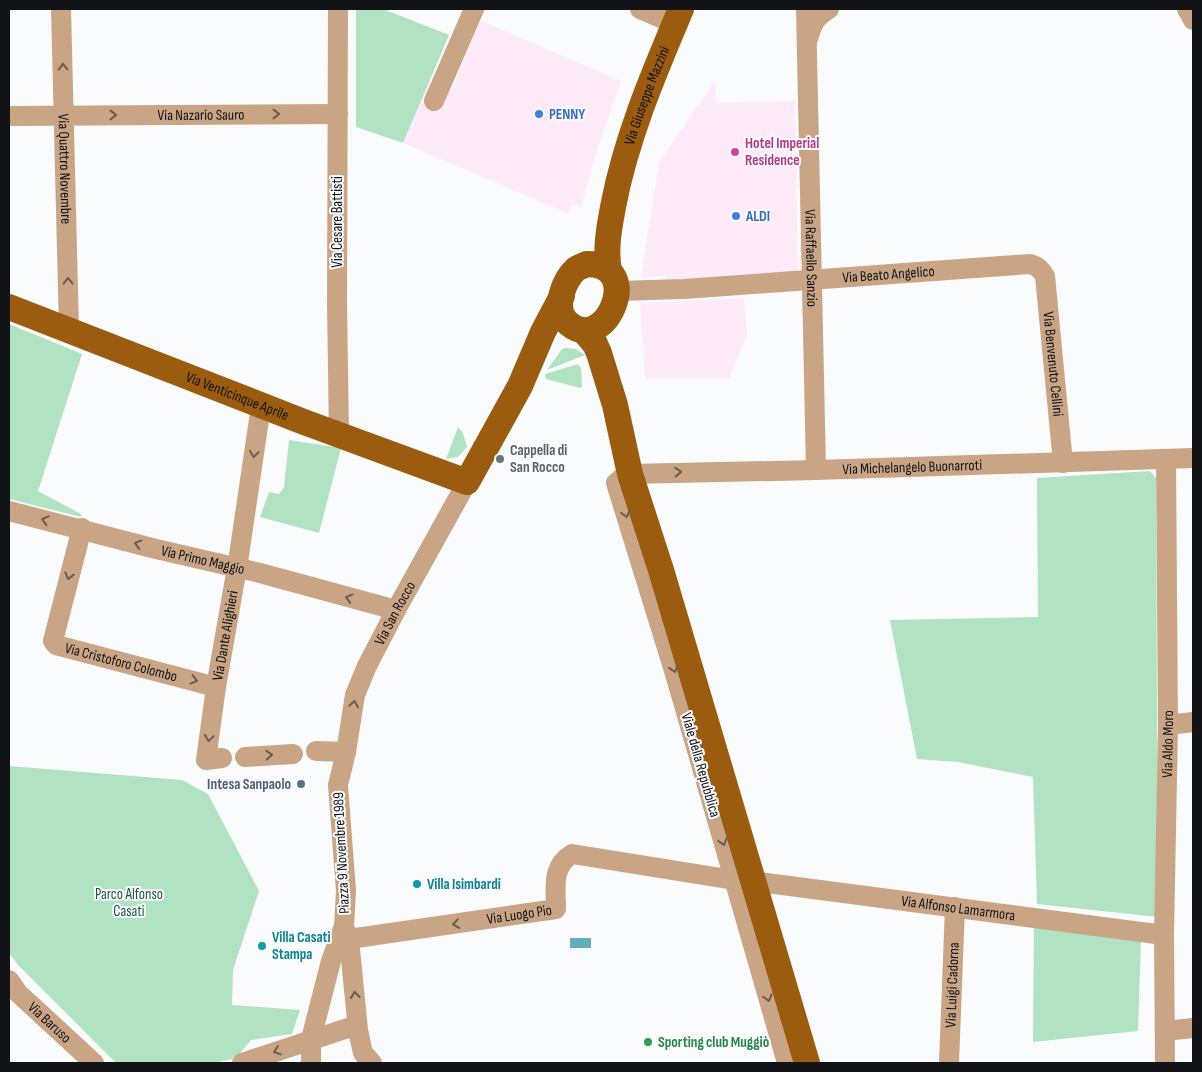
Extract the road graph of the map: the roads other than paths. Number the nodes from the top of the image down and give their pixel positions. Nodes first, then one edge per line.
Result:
1 (61, 9) edge
2 (338, 9) edge
3 (474, 9) edge
4 (640, 9) edge
5 (806, 9) edge
6 (829, 9) edge
7 (678, 16) edge
8 (806, 46) junction
9 (434, 101) dead end
10 (338, 114) junction
11 (65, 115) junction
12 (9, 116) edge
13 (617, 184) junction
14 (580, 267) junction
15 (1039, 268) joint
16 (812, 279) junction
17 (613, 289) junction
18 (562, 296) junction
19 (9, 307) edge
20 (69, 330) junction
21 (581, 330) junction
22 (523, 381) junction
23 (615, 405) junction
24 (261, 406) junction
25 (339, 435) junction
26 (1193, 458) edge
27 (1166, 459) junction
28 (1063, 463) junction
29 (816, 470) junction
30 (630, 474) junction
31 (467, 482) junction
32 (9, 510) edge
33 (82, 528) junction
34 (236, 569) junction
35 (394, 614) junction
36 (216, 687) junction
37 (1193, 722) edge
38 (1168, 725) junction
39 (316, 751) dead end
40 (346, 752) junction
41 (293, 754) dead end
42 (245, 757) dead end
43 (222, 758) dead end
44 (743, 880) junction
45 (955, 907) junction
46 (346, 932) junction
47 (1164, 934) junction
48 (9, 980) edge
49 (1193, 1028) edge
50 (358, 1030) junction
51 (1165, 1031) junction
52 (311, 1039) junction
53 (94, 1063) edge
54 (242, 1063) edge
55 (311, 1063) edge
56 (372, 1063) edge
57 (787, 1063) edge
58 (806, 1063) edge
59 (949, 1063) edge
60 (1165, 1063) edge

11 -> 1 street, Via Quattro Novembre
2 - 10 street, Via Cesare Battisti
3 - 9 street
4 - 7 street
5 - 8 street, Via Raffaello Sanzio
6 - 8 street, Via Raffaello Sanzio
7 - 13 main road, Via Giuseppe Mazzini
8 - 16 street, Via Raffaello Sanzio
11 -> 10 street, Via Nazario Sauro
10 - 25 street, Via Cesare Battisti
11 - 12 street, Via Nazario Sauro
20 -> 11 street, Via Quattro Novembre
13 - 14 main road, Via Giuseppe Mazzini
13 - 17 main road, Via Giuseppe Mazzini
14 - 17 main road
14 - 18 main road
15 - 16 street, Via Beato Angelico
15 - 28 street, Via Benvenuto Cellini
16 - 17 street, Via Beato Angelico
16 - 29 street, Via Raffaello Sanzio
17 - 21 main road
17 - 23 main road, Viale della Repubblica
18 - 21 main road
18 - 22 main road
19 - 20 main road, Via Venticinque Aprile
20 - 24 main road, Via Venticinque Aprile
21 - 22 main road
21 - 23 main road, Viale della Repubblica
22 - 31 main road
23 - 30 main road, Viale della Repubblica
24 - 25 main road, Via Venticinque Aprile
24 -> 34 street, Via Dante Alighieri
25 - 31 main road, Via Venticinque Aprile
26 - 27 street, Via Michelangelo Buonarroti
27 - 28 street, Via Michelangelo Buonarroti
27 - 38 street, Via Aldo Moro
28 - 29 street, Via Michelangelo Buonarroti
30 -> 29 street, Via Michelangelo Buonarroti
30 - 44 main road, Viale della Repubblica
31 - 35 street, Via San Rocco
33 -> 32 street, Via Primo Maggio
34 -> 33 street, Via Primo Maggio
33 -> 36 street, Via Cristoforo Colombo
35 -> 34 street, Via Primo Maggio
34 - 36 street, Via Dante Alighieri
40 -> 35 street, Via San Rocco
36 -> 43 street, Via Dante Alighieri
37 - 38 street
38 - 47 street, Via Aldo Moro
39 - 40 street
40 - 46 street, Piazza 9 Novembre 1989
42 -> 41 street
44 - 45 street, Via Alfonso Lamarmora
44 -> 46 street, Via Luogo Pio
44 -> 57 street, Viale della Repubblica
44 - 58 main road, Viale della Repubblica
45 - 47 street, Via Alfonso Lamarmora
45 - 59 street, Via Luigi Cadorna
50 -> 46 street
46 - 52 street
47 - 51 street, Via Aldo Moro
48 - 53 street, Via Baruso
49 - 51 street
50 - 52 street
50 - 56 street
51 - 60 street, Via Aldo Moro
52 -> 54 street
52 - 55 street

